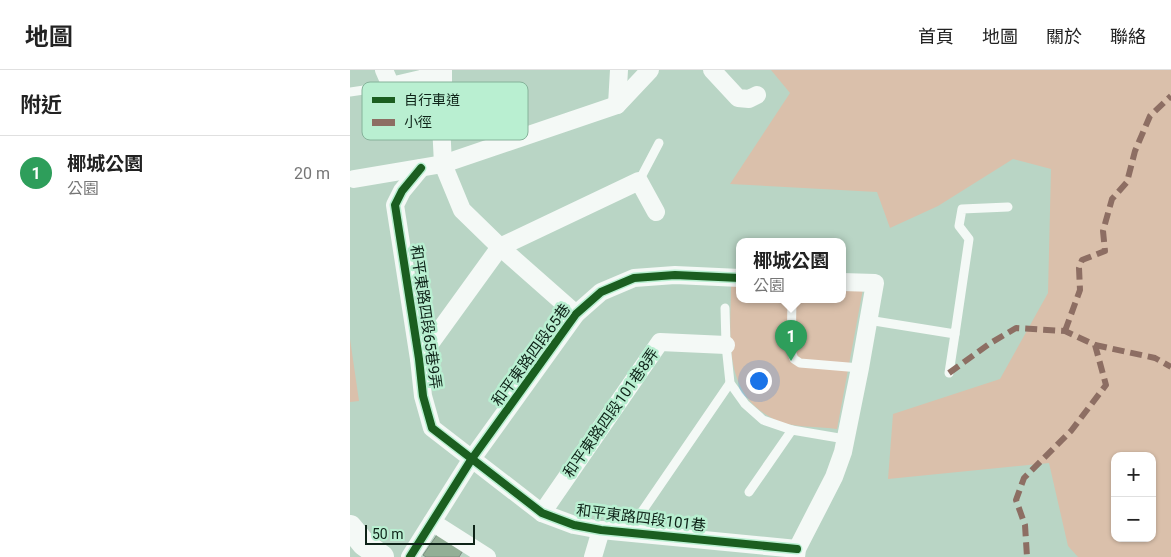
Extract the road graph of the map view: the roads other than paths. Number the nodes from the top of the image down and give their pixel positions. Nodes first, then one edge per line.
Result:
1 (443, 70) edge
2 (619, 70) edge
3 (650, 70) edge
4 (712, 70) edge
5 (387, 78) edge
6 (362, 87) edge
7 (350, 92) edge
8 (757, 95) dead end
9 (617, 105) junction
10 (528, 135) edge
11 (442, 140) edge
12 (514, 140) edge
13 (659, 143) dead end
14 (443, 164) junction
15 (421, 168) junction
16 (354, 179) dead end
17 (639, 181) junction
18 (1008, 207) dead end
19 (656, 212) dead end
20 (500, 247) junction
21 (736, 278) edge
22 (846, 282) edge
23 (792, 303) edge
24 (725, 308) dead end
25 (576, 314) junction
26 (868, 320) junction
27 (955, 334) junction
28 (726, 344) junction
29 (419, 359) junction
30 (860, 368) junction
31 (949, 373) dead end
32 (730, 383) junction
33 (792, 430) junction
34 (845, 439) junction
35 (471, 460) junction
36 (749, 492) dead end
37 (542, 513) junction
38 (432, 522) junction
39 (350, 528) edge
40 (601, 530) junction
41 (628, 532) junction
42 (797, 553) edge
43 (382, 557) edge
44 (410, 557) edge
45 (487, 557) edge
46 (592, 557) edge

1 - 5 street, 和平東路四段65巷
2 - 9 street
3 - 9 street
4 - 8 street
6 - 7 lane
9 - 10 street
11 - 14 street, 和平東路四段65巷
12 - 14 street
13 - 17 lane
14 - 15 street
14 - 20 street, 和平東路四段65巷
15 - 16 street
15 - 29 street, 和平東路四段65巷9弄
17 - 19 street
17 - 20 street
18 - 27 lane
20 - 25 street, 和平東路四段65巷
20 - 29 street, 和平東路四段65巷9弄
21 - 25 street, 和平東路四段65巷
22 - 26 street
23 - 30 lane
24 - 28 lane
25 - 35 street, 和平東路四段65巷
26 - 27 lane
26 - 30 street
27 - 31 lane
28 - 32 lane
28 - 37 street, 和平東路四段101巷8弄
29 - 35 street, 和平東路四段65巷9弄
30 - 34 street
32 - 33 lane
32 - 41 lane
33 - 34 lane
33 - 36 lane
34 - 42 street
35 - 37 street, 和平東路四段101巷
35 - 38 street, 和平東路四段65巷
37 - 40 street, 和平東路四段101巷
38 - 44 street, 和平東路四段65巷
38 - 45 street
39 - 43 main road
40 - 41 street, 和平東路四段101巷
40 - 46 street
41 - 42 street, 和平東路四段101巷

